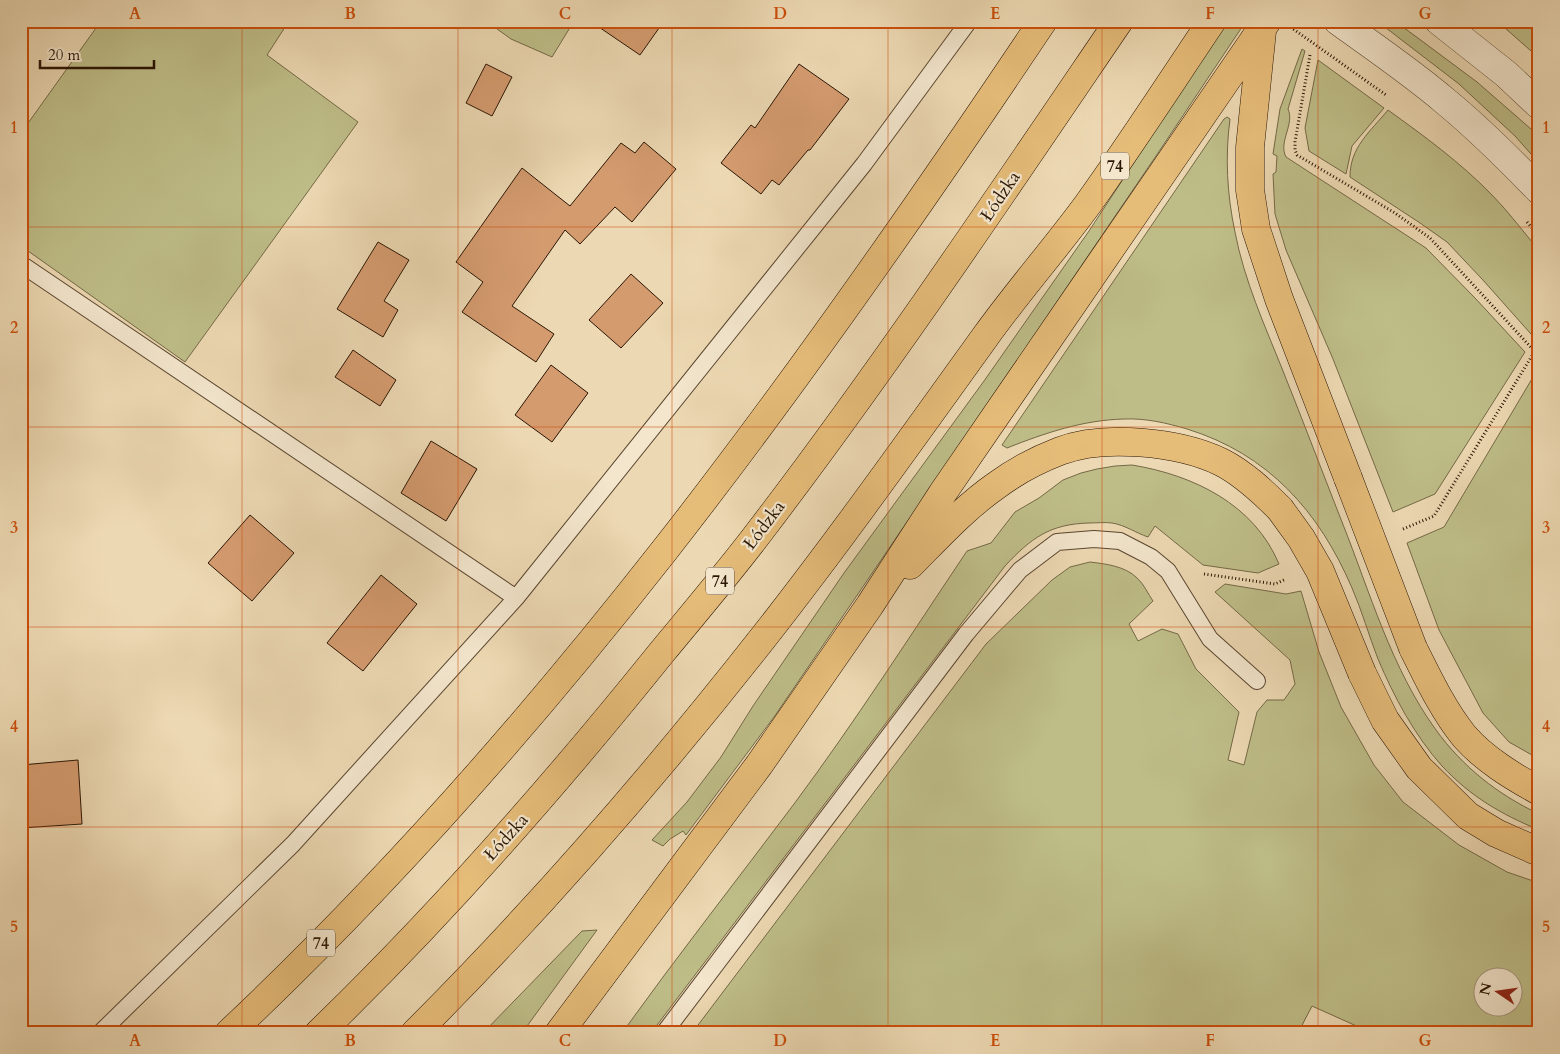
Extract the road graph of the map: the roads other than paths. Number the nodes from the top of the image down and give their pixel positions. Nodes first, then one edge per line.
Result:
1 (969, 21) edge
2 (1044, 21) edge
3 (1118, 21) edge
4 (1212, 21) edge
5 (1338, 21) edge
6 (1440, 21) edge
7 (1270, 23) edge
8 (1539, 105) edge
9 (1539, 190) edge
10 (21, 264) edge
11 (516, 598) junction
12 (870, 605) junction
13 (1257, 681) dead end
14 (1539, 791) edge
15 (1539, 852) edge
16 (100, 1033) edge
17 (229, 1033) edge
18 (319, 1033) edge
19 (415, 1033) edge
20 (559, 1033) edge
21 (664, 1033) edge

1 - 11 lane
2 - 17 main road, 74
3 - 18 main road, Łódzka / 74
4 - 19 main road, 74
5 - 9 street
6 - 8 street
7 - 12 main road
7 - 14 main road, bridge
10 - 11 lane
11 - 16 lane
12 - 15 main road, bridge
12 - 20 main road
13 - 21 lane

